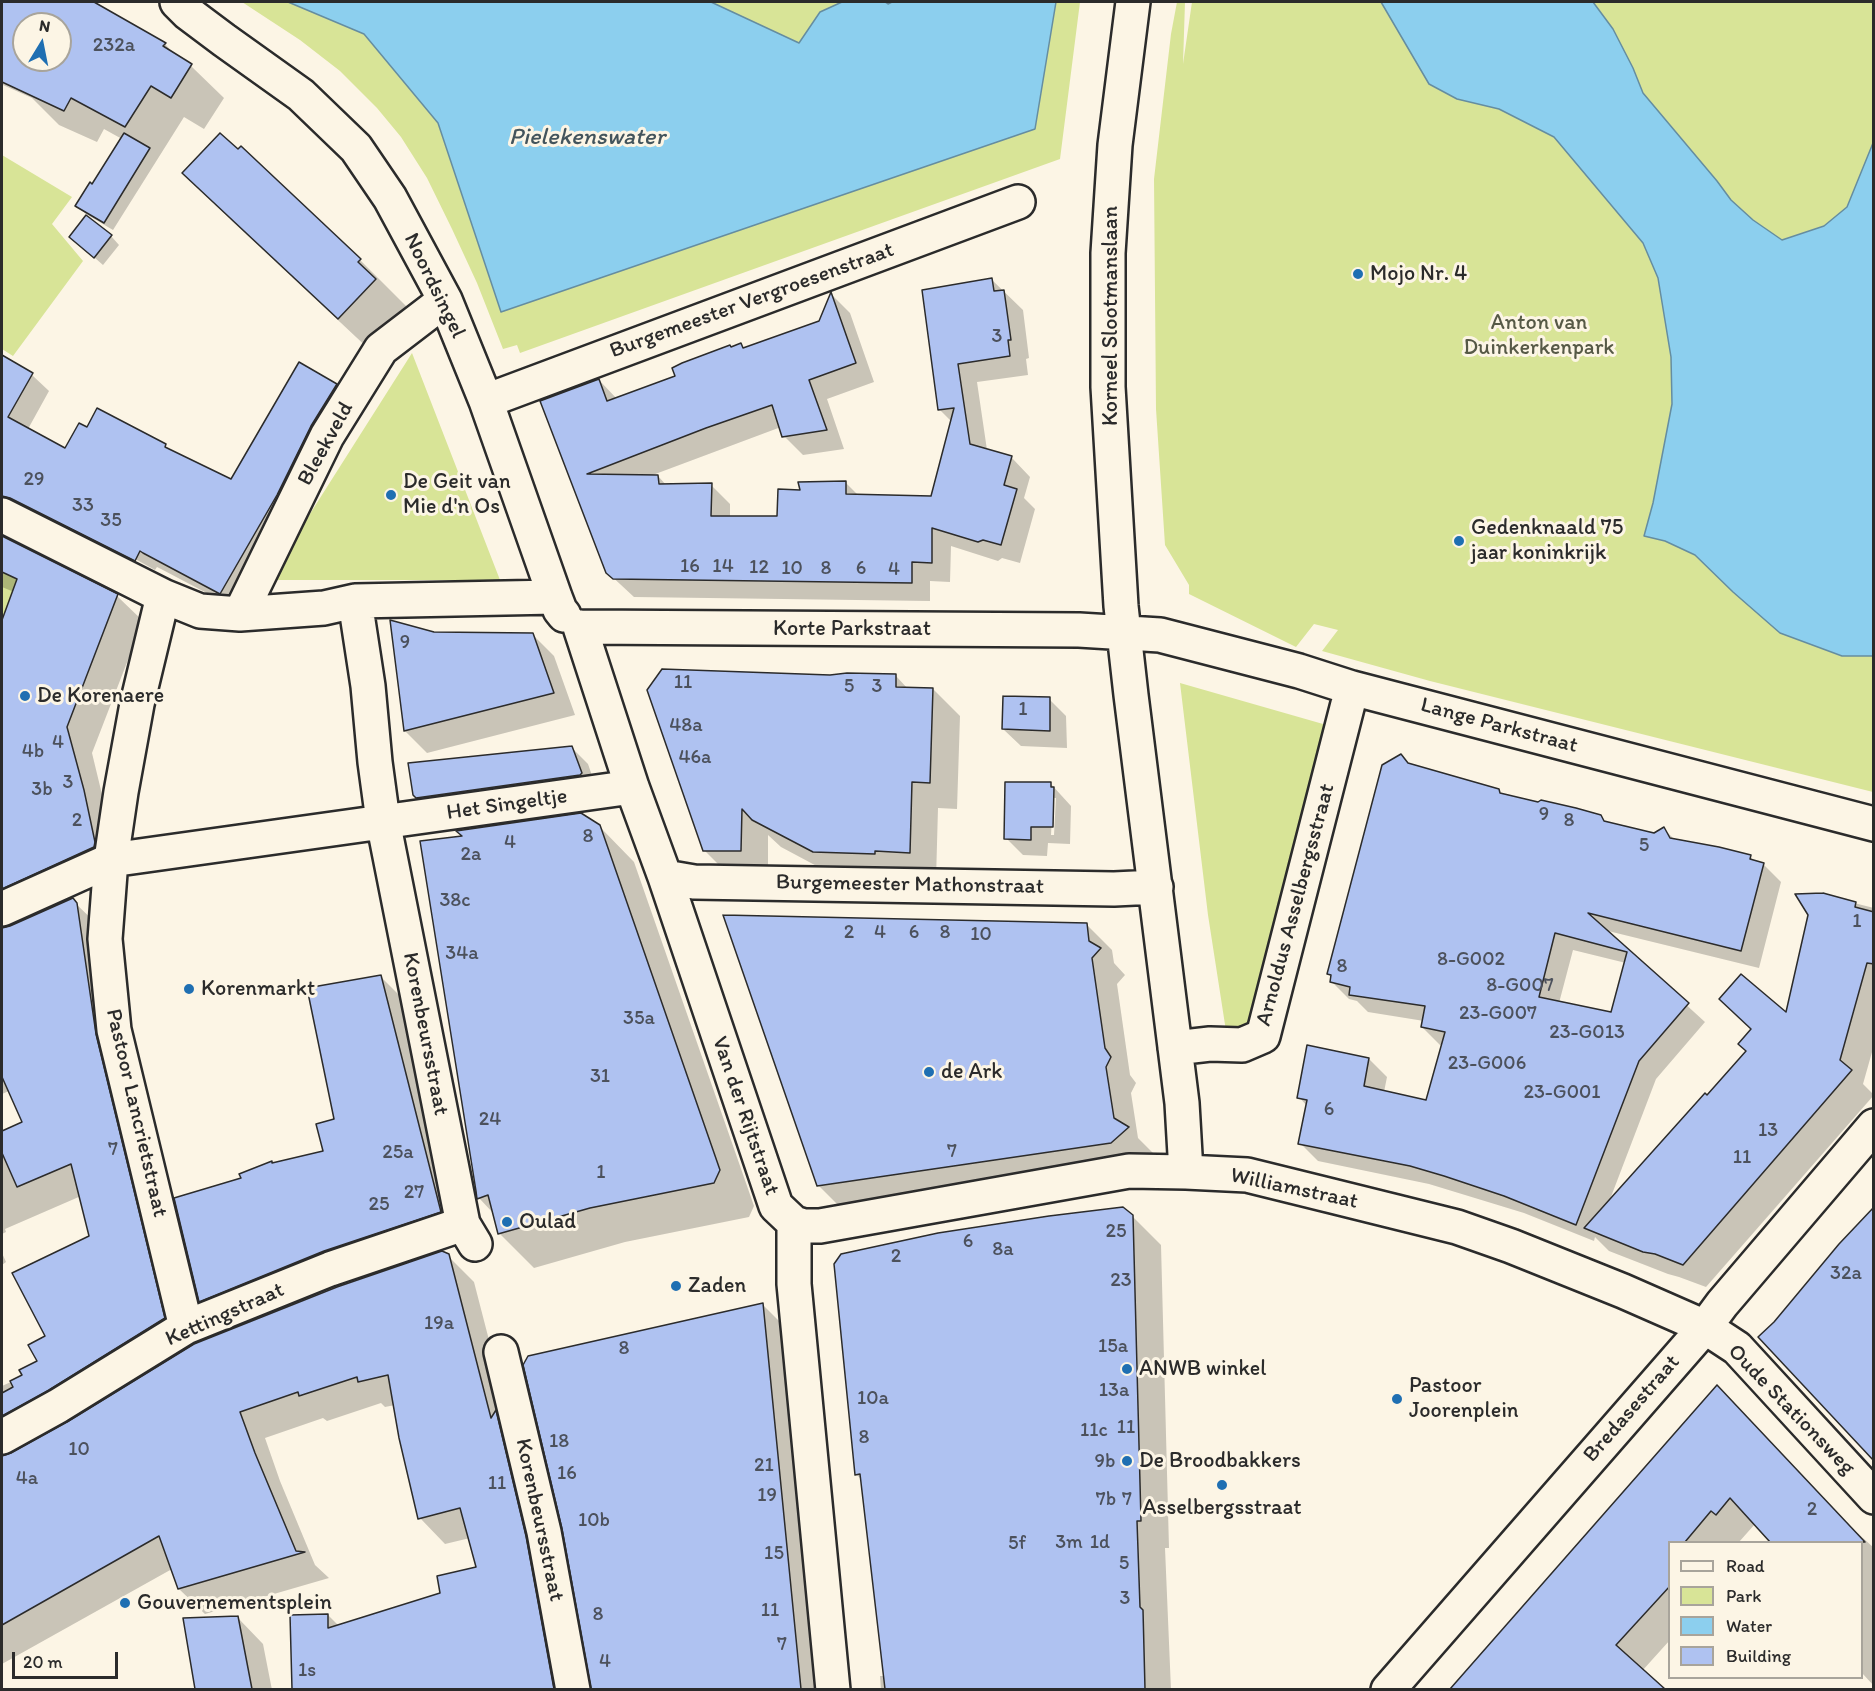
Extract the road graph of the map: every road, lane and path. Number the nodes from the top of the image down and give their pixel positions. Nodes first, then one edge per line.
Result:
1 (1133, 2) edge
2 (176, 5) edge
3 (1018, 202) dead end
4 (445, 300) junction
5 (486, 401) junction
6 (2, 515) edge
7 (163, 596) junction
8 (555, 597) junction
9 (355, 601) junction
10 (240, 614) junction
11 (580, 627) junction
12 (1124, 632) junction
13 (1352, 688) junction
14 (632, 787) junction
15 (383, 821) junction
16 (1874, 824) edge
17 (111, 860) junction
18 (664, 877) junction
19 (1156, 887) junction
20 (2, 909) edge
21 (1175, 1048) junction
22 (1874, 1126) edge
23 (1186, 1172) junction
24 (794, 1223) junction
25 (469, 1234) joint
26 (186, 1327) junction
27 (1705, 1327) junction
28 (501, 1352) dead end
29 (2, 1437) edge
30 (1874, 1497) edge
31 (573, 1689) edge
32 (833, 1689) edge
33 (1388, 1689) edge

1 - 12 street, Korneel Slootmanslaan
2 - 4 street, Noordsingel
3 - 5 street, Burgemeester Vergroesenstraat
4 - 5 street, Noordsingel
4 - 10 street, Bleekveld
5 - 8 street, Noordsingel
6 - 7 street
7 - 10 street
7 - 17 street
8 - 9 street
8 - 11 street, Noordsingel
9 - 10 street
9 - 15 street
11 - 12 street, Korte Parkstraat
11 - 14 street, Van der Rijtstraat
12 - 13 street, Lange Parkstraat
12 - 19 street
13 - 16 street, Lange Parkstraat
13 - 21 street, Arnoldus Asselbergsstraat
14 - 15 street, Het Singeltje
14 - 18 street, Van der Rijtstraat
15 - 17 street
15 - 25 street, Korenbeursstraat
17 - 20 street
17 - 26 street, Pastoor Lancrietstraat
18 - 19 street, Burgemeester Mathonstraat
18 - 24 street, Van der Rijtstraat
19 - 21 street
21 - 23 street
22 - 27 street, Bredasestraat
23 - 24 street, Williamstraat
23 - 27 street, Williamstraat
24 - 32 street
25 - 26 street, Kettingstraat
26 - 29 street, Kettingstraat
27 - 30 street, Oude Stationsweg
27 - 33 street, Bredasestraat
28 - 31 street, Korenbeursstraat

